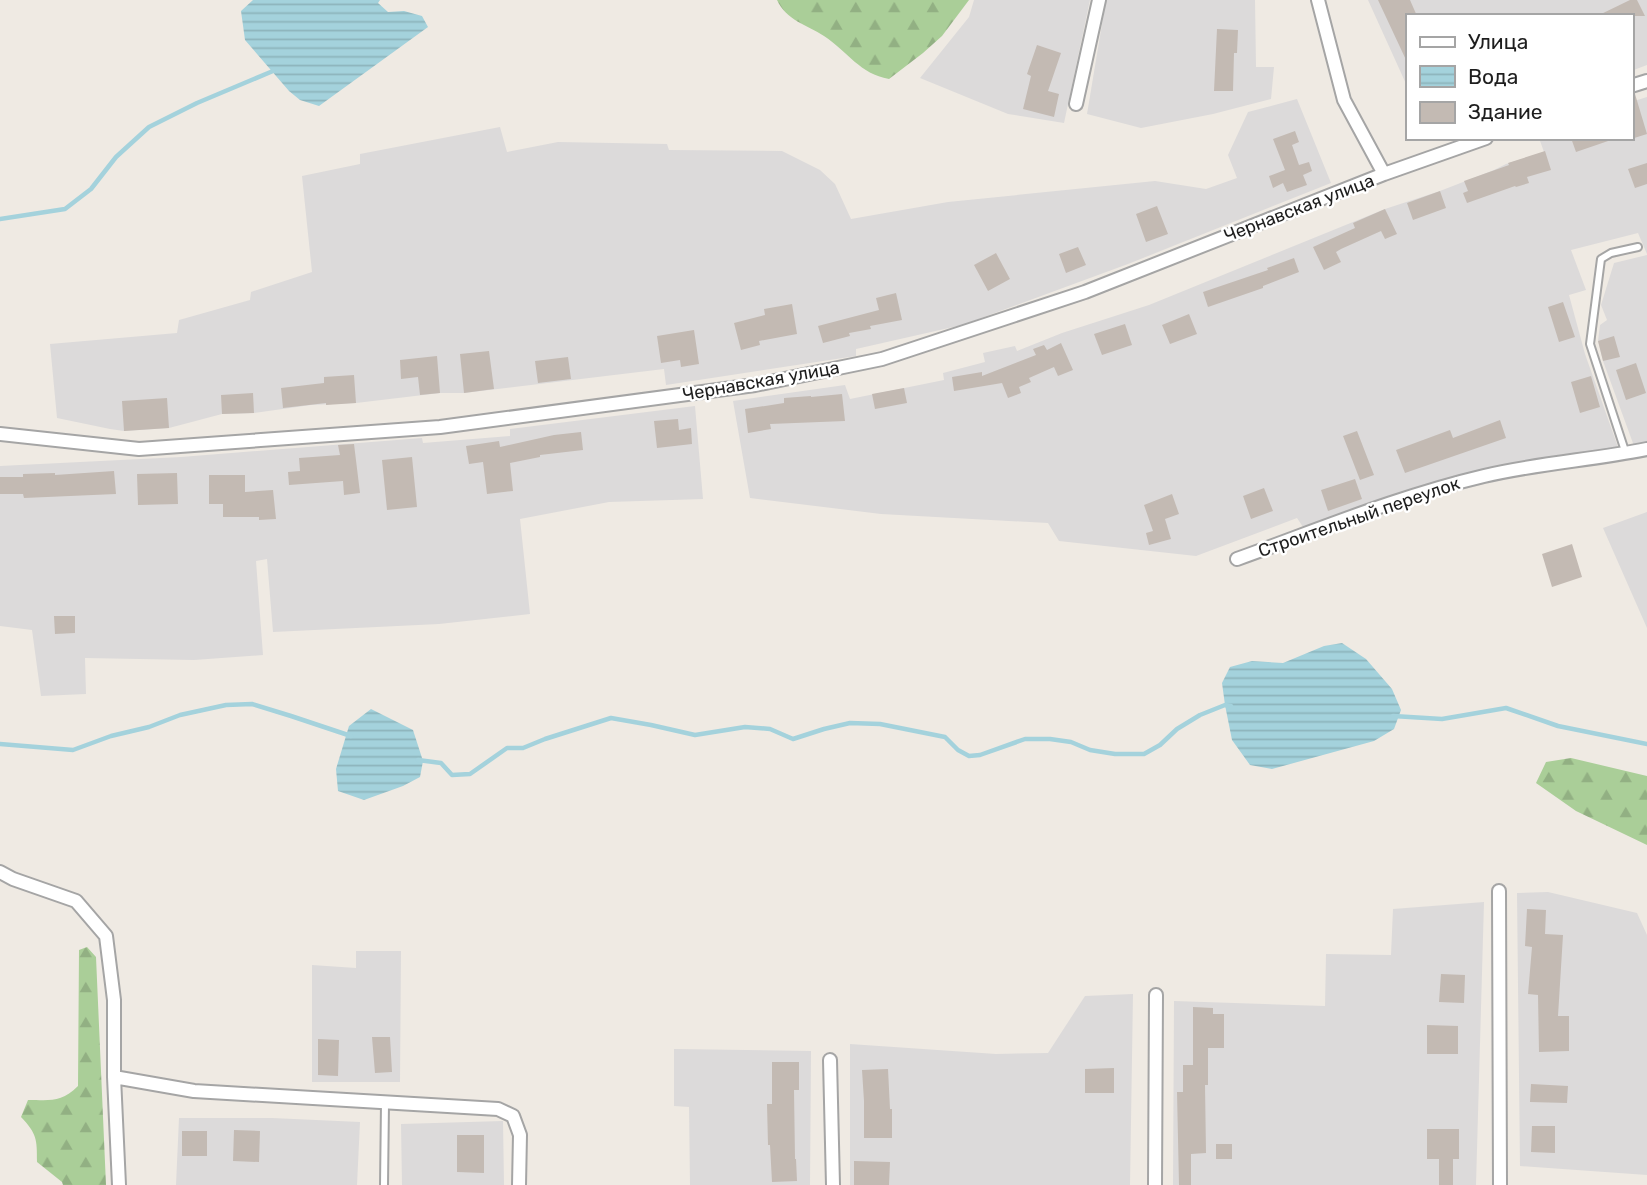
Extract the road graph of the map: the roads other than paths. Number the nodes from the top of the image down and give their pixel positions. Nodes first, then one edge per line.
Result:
1 (1099, 0) edge
2 (1318, 0) edge
3 (1076, 104) dead end
4 (1480, 140) edge
5 (1384, 174) junction
6 (1638, 247) dead end
7 (0, 434) edge
8 (1647, 449) edge
9 (1626, 454) junction
10 (1237, 559) dead end
11 (0, 872) edge
12 (1499, 891) dead end
13 (1156, 995) dead end
14 (830, 1060) dead end
15 (114, 1077) junction
16 (386, 1102) junction
17 (119, 1185) edge
18 (384, 1185) edge
19 (519, 1185) edge
20 (833, 1185) edge
21 (1155, 1185) edge
22 (1501, 1185) edge

1 - 3 street
2 - 5 street
4 - 5 street, Чернавская улица
5 - 7 street, Чернавская улица
6 - 9 lane
8 - 9 street, Строительный переулок
9 - 10 street, Строительный переулок
11 - 15 street
12 - 22 street
13 - 21 street
14 - 20 street
15 - 16 street
15 - 17 street
16 - 18 lane
16 - 19 street

